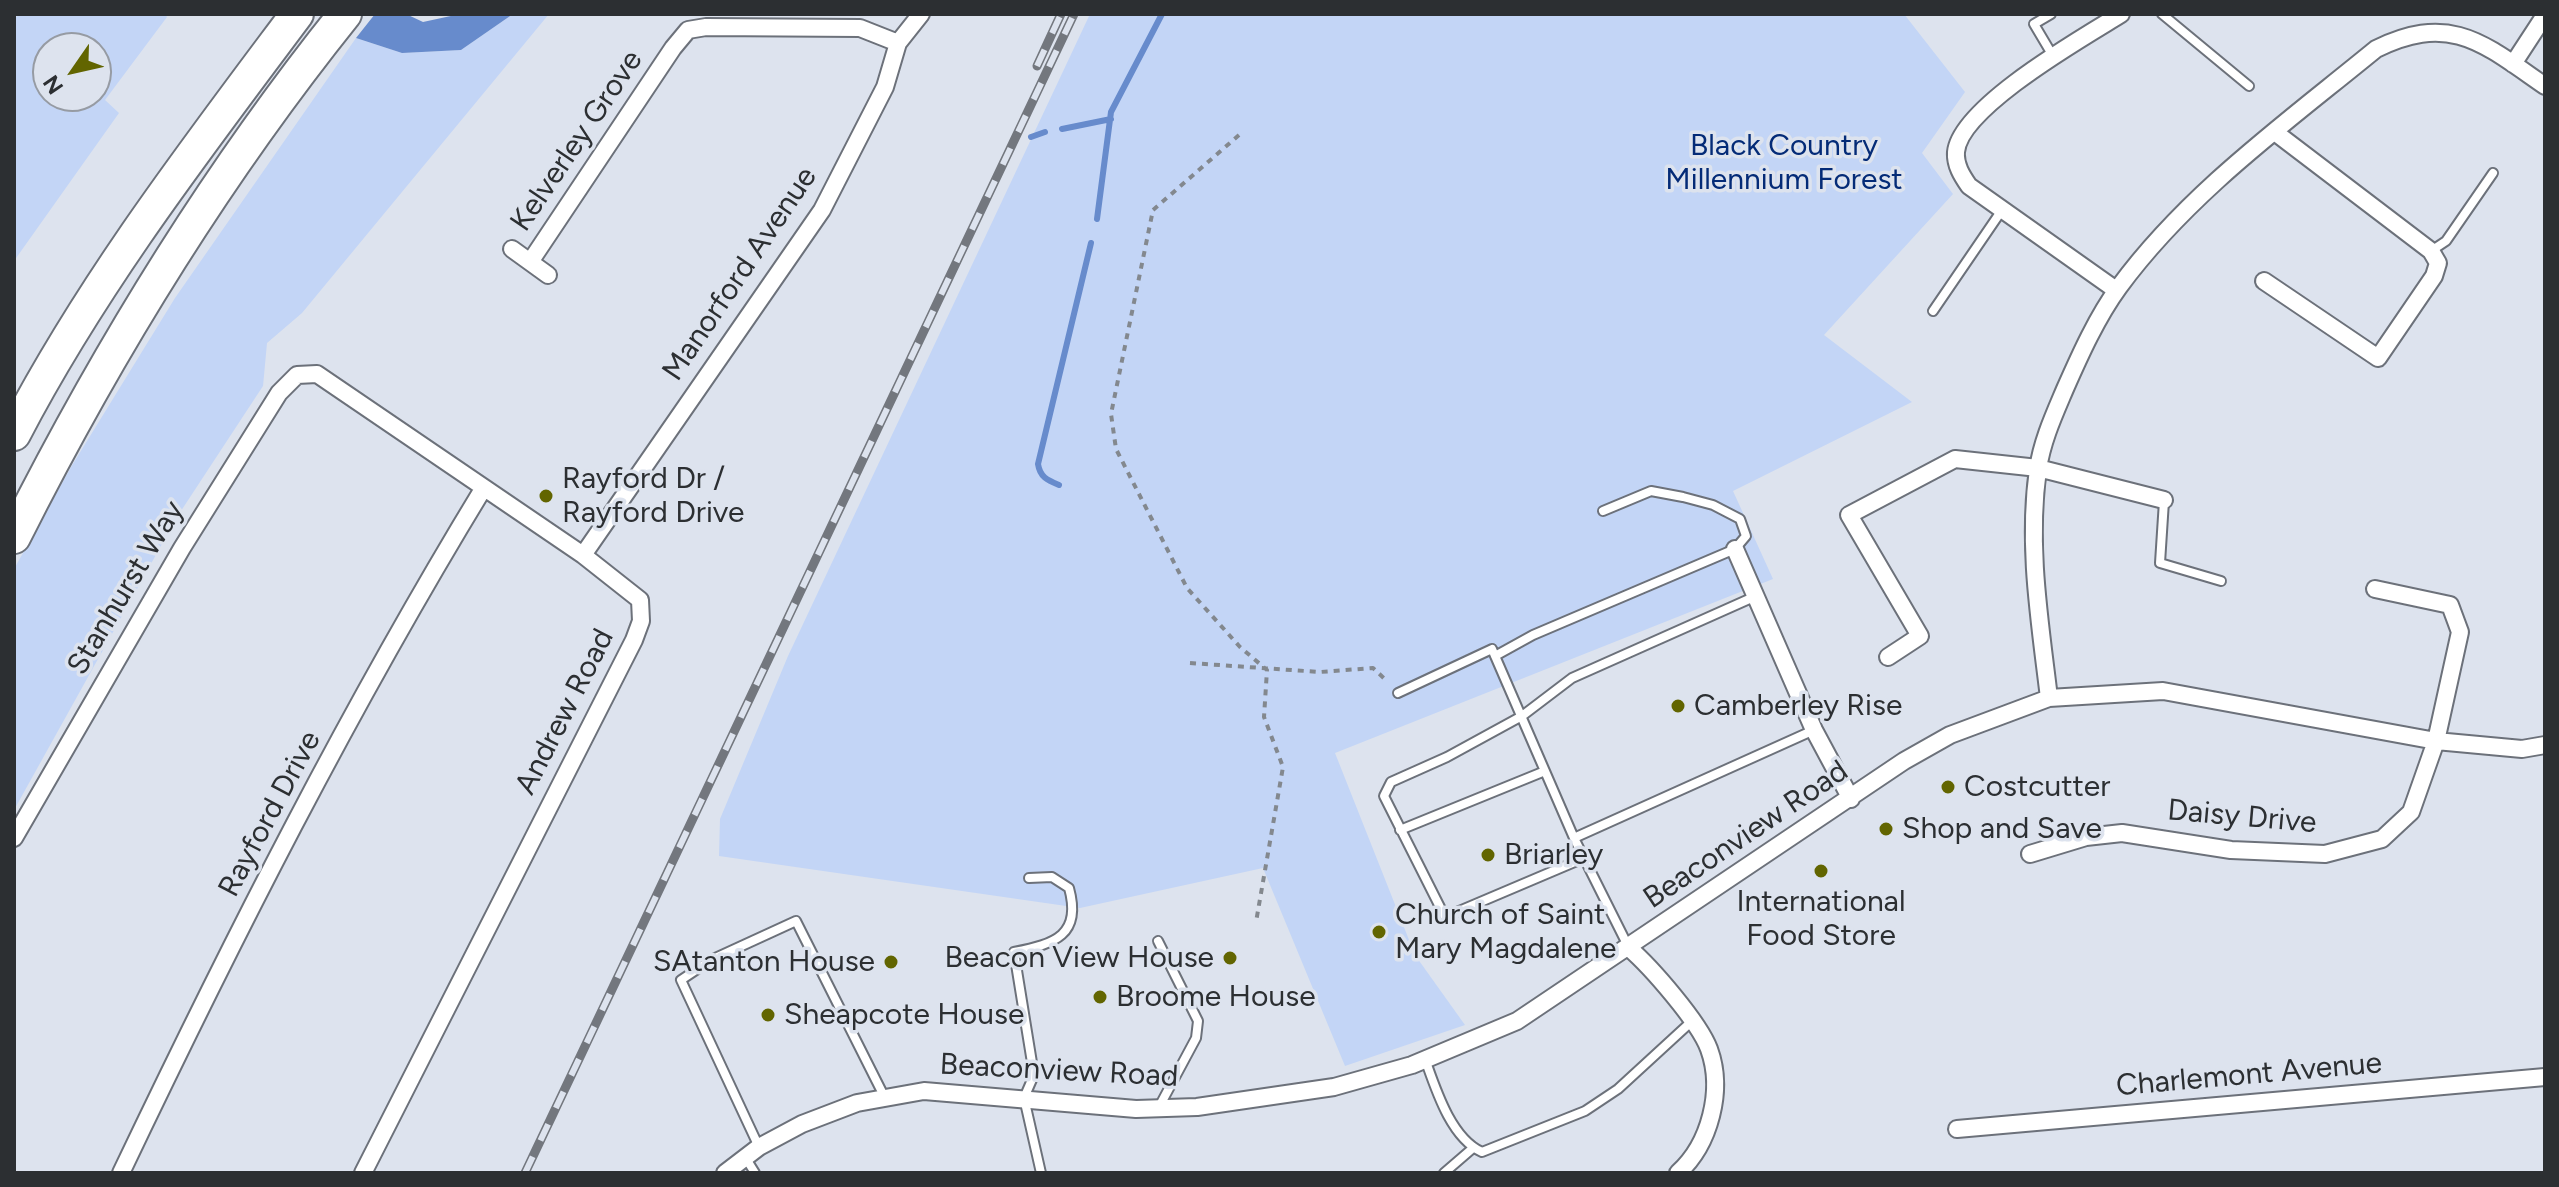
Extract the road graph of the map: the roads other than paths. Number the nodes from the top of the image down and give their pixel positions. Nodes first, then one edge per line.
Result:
1 (297, 14) edge
2 (921, 14) edge
3 (2051, 14) edge
4 (2121, 14) edge
5 (2162, 14) edge
6 (2545, 15) edge
7 (337, 23) edge
8 (898, 43) junction
9 (2053, 56) junction
10 (2513, 64) junction
11 (2249, 86) dead end
12 (2545, 86) edge
13 (2276, 133) junction
14 (2493, 173) dead end
15 (2003, 210) junction
16 (512, 249) dead end
17 (2431, 251) junction
18 (530, 262) junction
19 (548, 275) dead end
20 (2264, 281) dead end
21 (2116, 290) junction
22 (1933, 311) dead end
23 (297, 375) joint
24 (14, 434) edge
25 (2038, 468) junction
26 (483, 489) junction
27 (2164, 500) joint
28 (1603, 511) dead end
29 (14, 537) edge
30 (1735, 549) junction
31 (583, 555) junction
32 (2221, 581) dead end
33 (2375, 589) dead end
34 (1756, 596) junction
35 (1495, 656) junction
36 (1888, 657) dead end
37 (1398, 693) road end
38 (2049, 698) junction
39 (1522, 716) junction
40 (1814, 730) junction
41 (2436, 741) junction
42 (2545, 745) edge
43 (1545, 771) junction
44 (1851, 799) junction
45 (1400, 830) junction
46 (14, 838) edge
47 (1574, 838) junction
48 (2030, 854) dead end
49 (1584, 858) junction
50 (1029, 878) dead end
51 (1158, 941) dead end
52 (1629, 948) junction
53 (1691, 1022) junction
54 (1425, 1059) junction
55 (2545, 1077) edge
56 (885, 1098) junction
57 (1024, 1098) junction
58 (1159, 1108) junction
59 (1957, 1129) dead end
60 (759, 1147) junction
61 (1473, 1148) junction
62 (745, 1157) junction
63 (121, 1173) edge
64 (363, 1173) edge
65 (725, 1173) edge
66 (755, 1173) edge
67 (1041, 1173) edge
68 (1444, 1173) edge
69 (1678, 1173) edge

1 - 24 highway
2 - 8 street, Manorford Avenue
3 - 9 lane
4 - 9 street
5 - 11 lane
6 - 10 street
7 - 29 highway
8 - 18 street, Kelverley Grove
8 - 31 street, Manorford Avenue
9 - 15 street
10 - 12 street
10 - 13 street
13 - 17 street
13 - 21 street
14 - 17 lane
15 - 21 street
15 - 22 lane
16 - 18 street, Kelverley Grove
17 - 20 street
18 - 19 street, Kelverley Grove
21 - 25 street
23 - 26 street, Andrew Road
23 - 46 street, Stanhurst Way
25 - 27 street
25 - 36 street
25 - 38 street
26 - 31 street, Andrew Road
26 - 63 street, Rayford Drive
27 - 32 lane
28 - 30 lane
30 - 34 street
30 - 35 lane
31 - 64 street, Andrew Road
33 - 41 street, Daisy Drive
34 - 39 lane
34 - 40 street
35 - 37 lane
35 - 39 lane
38 - 41 street, Beaconview Road
38 - 44 street, Beaconview Road
39 - 43 lane
39 - 45 lane
40 - 44 street
40 - 47 lane
41 - 42 street, Beaconview Road
41 - 48 street, Daisy Drive
43 - 45 lane
43 - 47 lane
44 - 52 street, Beaconview Road
45 - 49 lane
47 - 49 lane
49 - 52 lane
50 - 57 lane
51 - 58 lane
52 - 53 street
52 - 54 street, Beaconview Road
53 - 61 lane
53 - 69 street
54 - 58 street, Beaconview Road
54 - 61 lane
55 - 59 street, Charlemont Avenue
56 - 57 street, Beaconview Road
56 - 60 street, Beaconview Road
56 - 60 lane
57 - 58 street, Beaconview Road
57 - 67 lane
60 - 62 street, Beaconview Road
61 - 68 lane
62 - 65 street, Beaconview Road
62 - 66 lane

